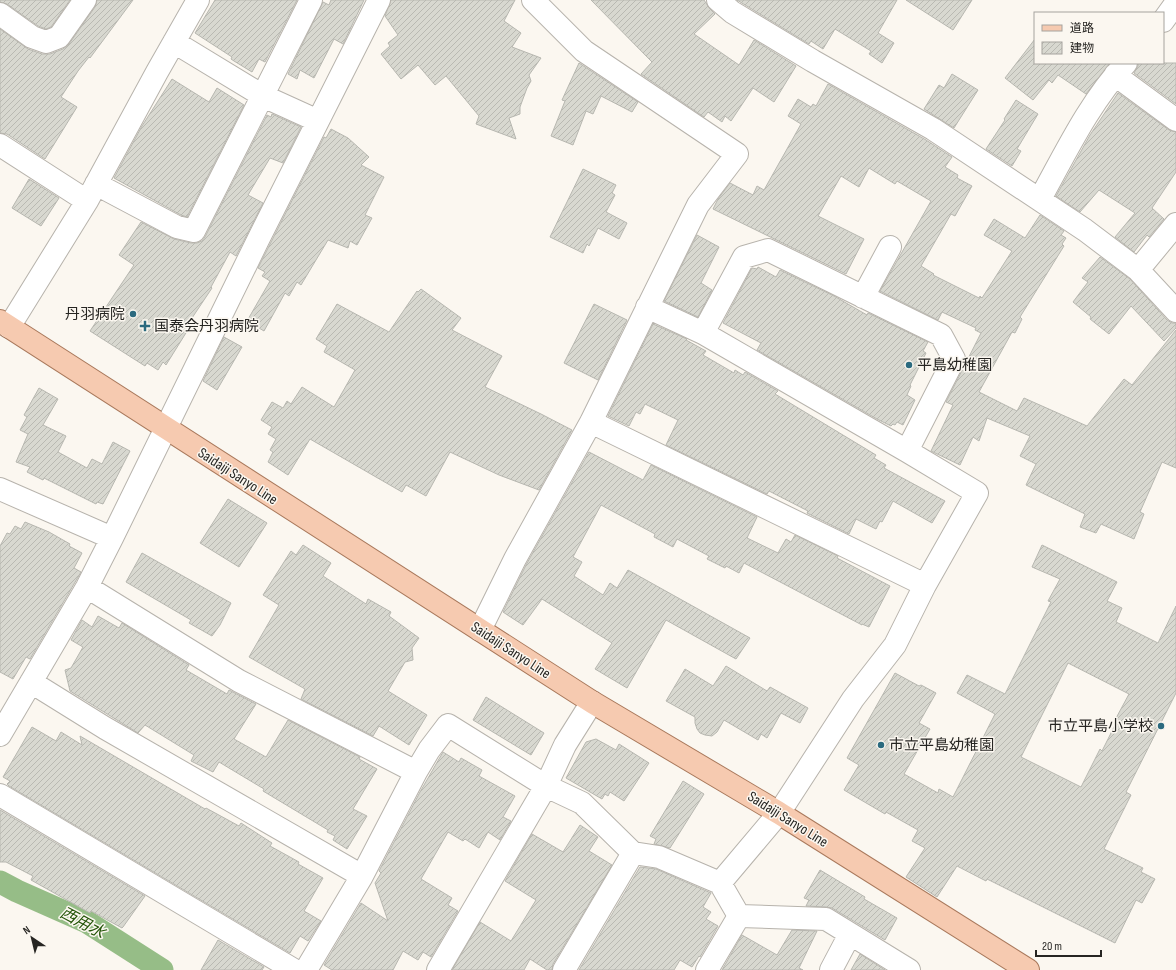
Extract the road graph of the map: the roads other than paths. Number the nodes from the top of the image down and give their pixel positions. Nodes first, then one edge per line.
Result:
1 (85, 0) edge
2 (198, 0) edge
3 (311, 0) edge
4 (379, 0) edge
5 (533, 0) edge
6 (718, 0) edge
7 (1176, 3) edge
8 (0, 14) edge
9 (1164, 19) edge
10 (174, 42) junction
11 (1120, 69) edge
12 (263, 96) junction
13 (1176, 120) edge
14 (318, 121) junction
15 (0, 145) edge
16 (92, 193) junction
17 (1040, 200) junction
18 (1176, 224) edge
19 (890, 247) dead end
20 (1138, 270) junction
21 (863, 297) junction
22 (647, 306) junction
23 (1176, 311) edge
24 (5, 324) edge
25 (703, 333) junction
26 (591, 422) junction
27 (166, 430) junction
28 (907, 451) junction
29 (0, 489) edge
30 (112, 538) junction
31 (925, 585) junction
32 (87, 587) junction
33 (480, 630) junction
34 (31, 682) junction
35 (592, 702) junction
36 (0, 735) edge
37 (416, 772) junction
38 (546, 786) junction
39 (0, 796) edge
40 (779, 813) junction
41 (633, 853) junction
42 (362, 876) junction
43 (720, 883) junction
44 (739, 916) junction
45 (850, 934) junction
46 (294, 970) edge
47 (306, 970) edge
48 (438, 970) edge
49 (564, 970) edge
50 (707, 970) edge
51 (832, 970) edge
52 (909, 970) edge
53 (1028, 970) edge

1 - 8 street
2 - 10 street
3 - 12 street
4 - 14 street
5 - 22 street
6 - 17 street
7 - 9 street
10 - 12 street
10 - 16 street
11 - 13 street
11 - 17 street
12 - 14 street
12 - 16 street
14 - 27 street
15 - 16 street
16 - 24 street
17 - 20 street
18 - 20 street
19 - 21 street
20 - 23 street
21 - 25 street
21 - 28 street
22 - 25 street
22 - 26 street
24 - 27 main road, Saidaiji Sanyo Line
25 - 28 street
26 - 31 street
26 - 33 street
27 - 30 street
27 - 33 main road, Saidaiji Sanyo Line
28 - 31 street
29 - 30 street
30 - 32 street
31 - 40 street
32 - 34 street
32 - 37 street
33 - 35 main road, Saidaiji Sanyo Line
34 - 36 street
34 - 42 street
35 - 38 street
35 - 40 main road, Saidaiji Sanyo Line
37 - 38 street
37 - 42 street
38 - 41 street
38 - 48 street
39 - 46 street
40 - 43 street
40 - 53 main road, Saidaiji Sanyo Line
41 - 43 street
41 - 49 street
42 - 47 street
43 - 44 street
44 - 45 street
44 - 50 street
45 - 51 street
45 - 52 street

